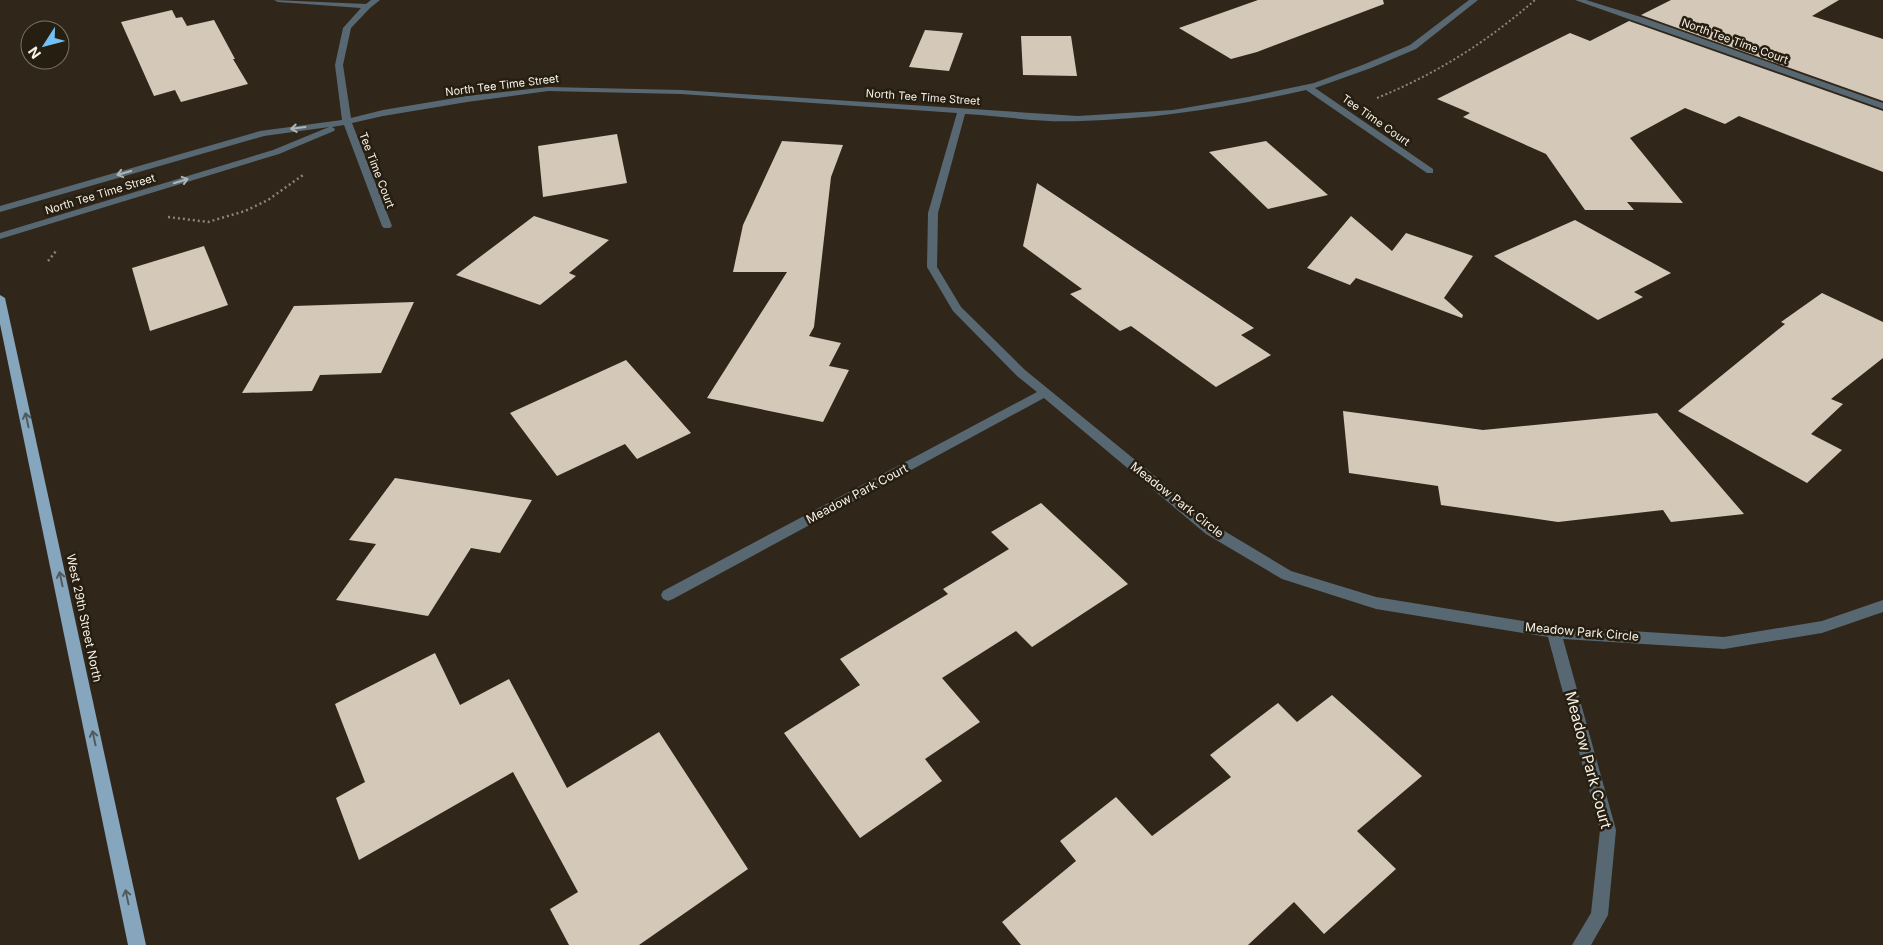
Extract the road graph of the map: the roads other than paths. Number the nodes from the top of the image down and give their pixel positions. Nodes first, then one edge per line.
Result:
1 (278, 0) edge
2 (376, 0) edge
3 (1474, 0) edge
4 (1579, 0) edge
5 (367, 6) junction
6 (1308, 87) junction
7 (1883, 106) edge
8 (962, 111) junction
9 (347, 122) junction
10 (1430, 172) dead end
11 (0, 209) edge
12 (386, 226) dead end
13 (0, 236) edge
14 (0, 298) edge
15 (1045, 393) junction
16 (668, 595) dead end
17 (1883, 606) edge
18 (1554, 632) junction
19 (137, 945) edge
20 (1581, 945) edge

1 - 5 street
2 - 5 street, Tee Time Court
3 - 6 street, North Tee Time Street
4 - 7 street, North Tee Time Court
5 - 9 street, Tee Time Court
6 - 8 street, North Tee Time Street
6 - 10 street, Tee Time Court
8 - 9 street, North Tee Time Street
8 - 15 street, Meadow Park Circle
9 -> 11 street, North Tee Time Street
9 - 12 street, Tee Time Court
13 -> 9 street, North Tee Time Street
19 -> 14 main road, West 29th Street North
15 - 16 street, Meadow Park Court
15 - 18 street, Meadow Park Circle
17 - 18 street, Meadow Park Circle
18 - 20 street, Meadow Park Court

